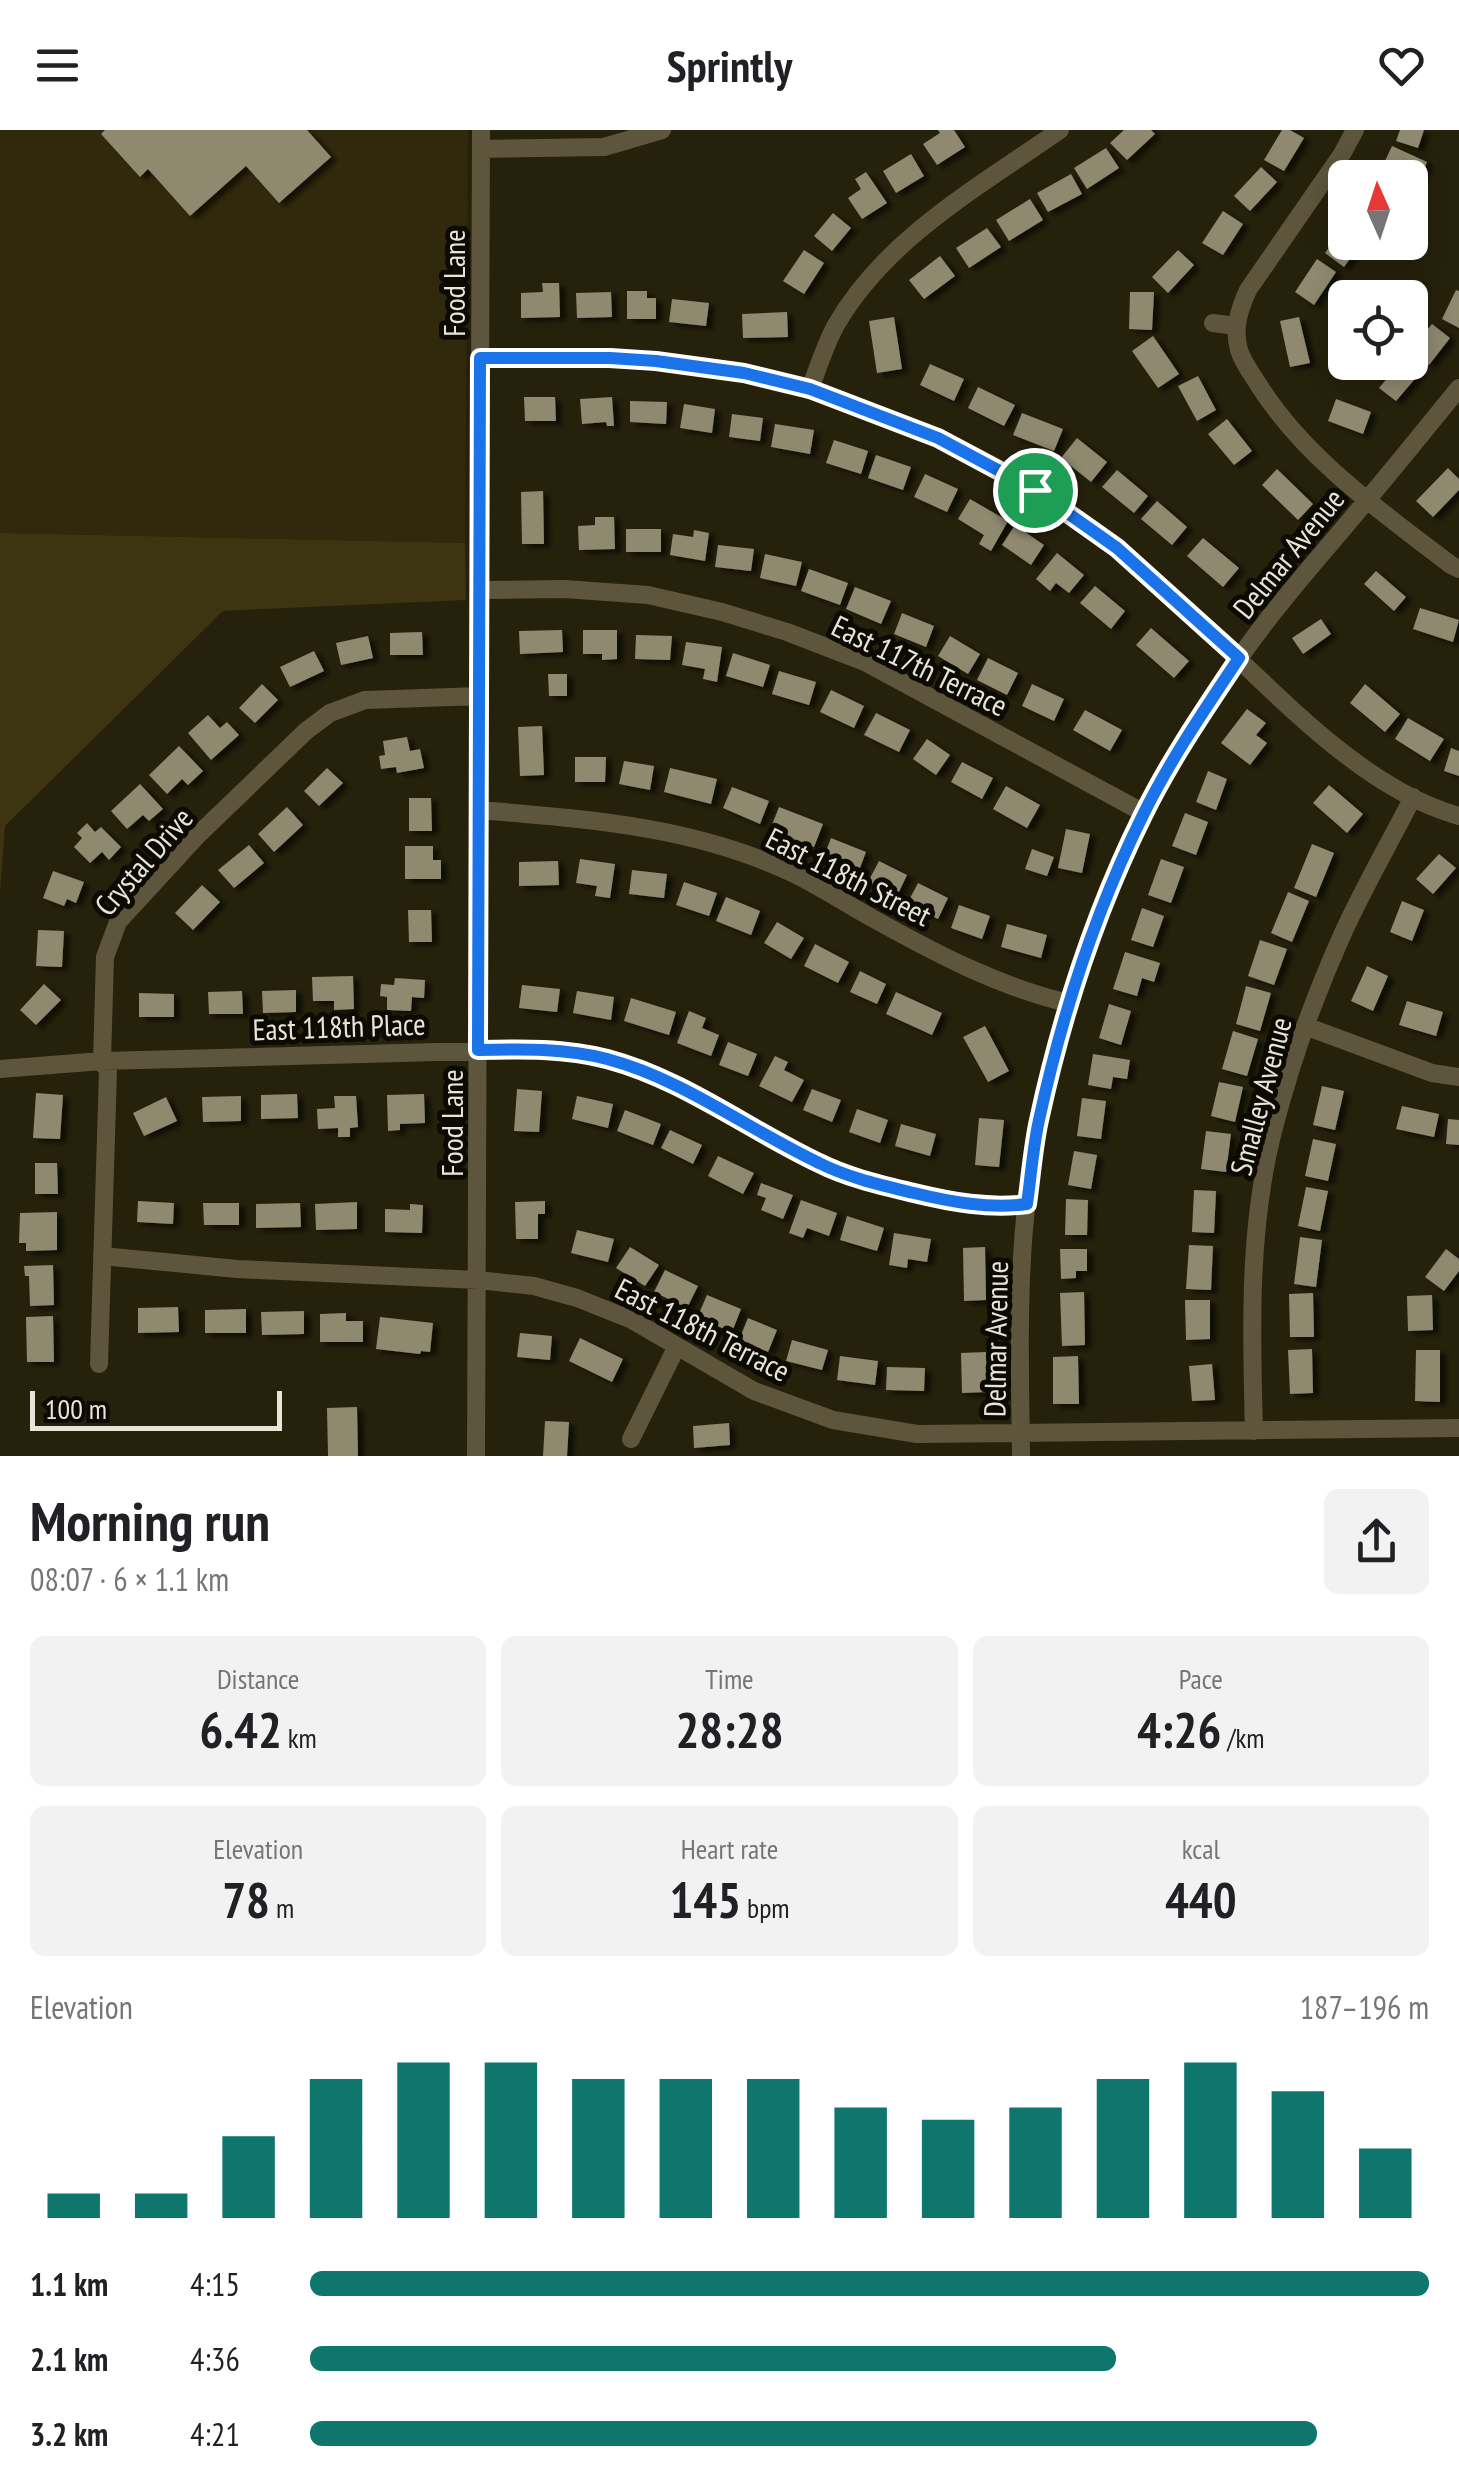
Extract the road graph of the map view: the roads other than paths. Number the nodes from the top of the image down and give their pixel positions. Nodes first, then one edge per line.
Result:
1 (662, 130) edge
2 (1060, 130) edge
3 (1354, 130) edge
4 (481, 140) edge
5 (1213, 323) dead end
6 (1236, 326) junction
7 (480, 358) junction
8 (1459, 388) edge
9 (810, 389) junction
10 (1367, 501) junction
11 (1459, 568) edge
12 (480, 590) junction
13 (1239, 658) junction
14 (480, 696) junction
15 (1413, 798) junction
16 (479, 810) junction
17 (1144, 813) junction
18 (1459, 816) edge
19 (1068, 1004) junction
20 (1305, 1026) junction
21 (478, 1050) junction
22 (102, 1061) junction
23 (0, 1069) edge
24 (1459, 1077) edge
25 (1027, 1204) junction
26 (102, 1256) junction
27 (478, 1280) junction
28 (677, 1346) junction
29 (99, 1364) dead end
30 (1459, 1428) edge
31 (1254, 1431) junction
32 (1021, 1434) junction
33 (630, 1439) dead end
34 (476, 1456) edge
35 (1021, 1456) edge

1 - 4 street
2 - 9 street
3 - 6 street
4 - 7 street, Food Lane
5 - 6 street
6 - 10 street
7 - 9 street
7 - 12 street, Food Lane
8 - 10 street, Delmar Avenue
9 - 13 street
10 - 11 street
10 - 13 street, Delmar Avenue
12 - 14 street, Food Lane
12 - 17 street, East 117th Terrace
13 - 15 street
13 - 17 street, Delmar Avenue
14 - 16 street, Food Lane
14 - 22 street, Crystal Drive
15 - 18 street
15 - 20 street, Smalley Avenue
16 - 19 street, East 118th Street
16 - 21 street, Food Lane
17 - 19 street, Delmar Avenue
19 - 25 street, Delmar Avenue
20 - 24 street
20 - 31 street, Smalley Avenue
21 - 22 street, East 118th Place
21 - 25 street, East 118th Place
21 - 27 street, Food Lane
22 - 23 street
22 - 26 street, Crystal Drive
25 - 32 street, Delmar Avenue
26 - 27 street, East 118th Terrace
26 - 29 street, Crystal Drive
27 - 28 street, East 118th Terrace
27 - 34 street, Food Lane
28 - 32 street, East 118th Terrace
28 - 33 street
30 - 31 street, East 118th Terrace
31 - 32 street, East 118th Terrace
32 - 35 street, Delmar Avenue

